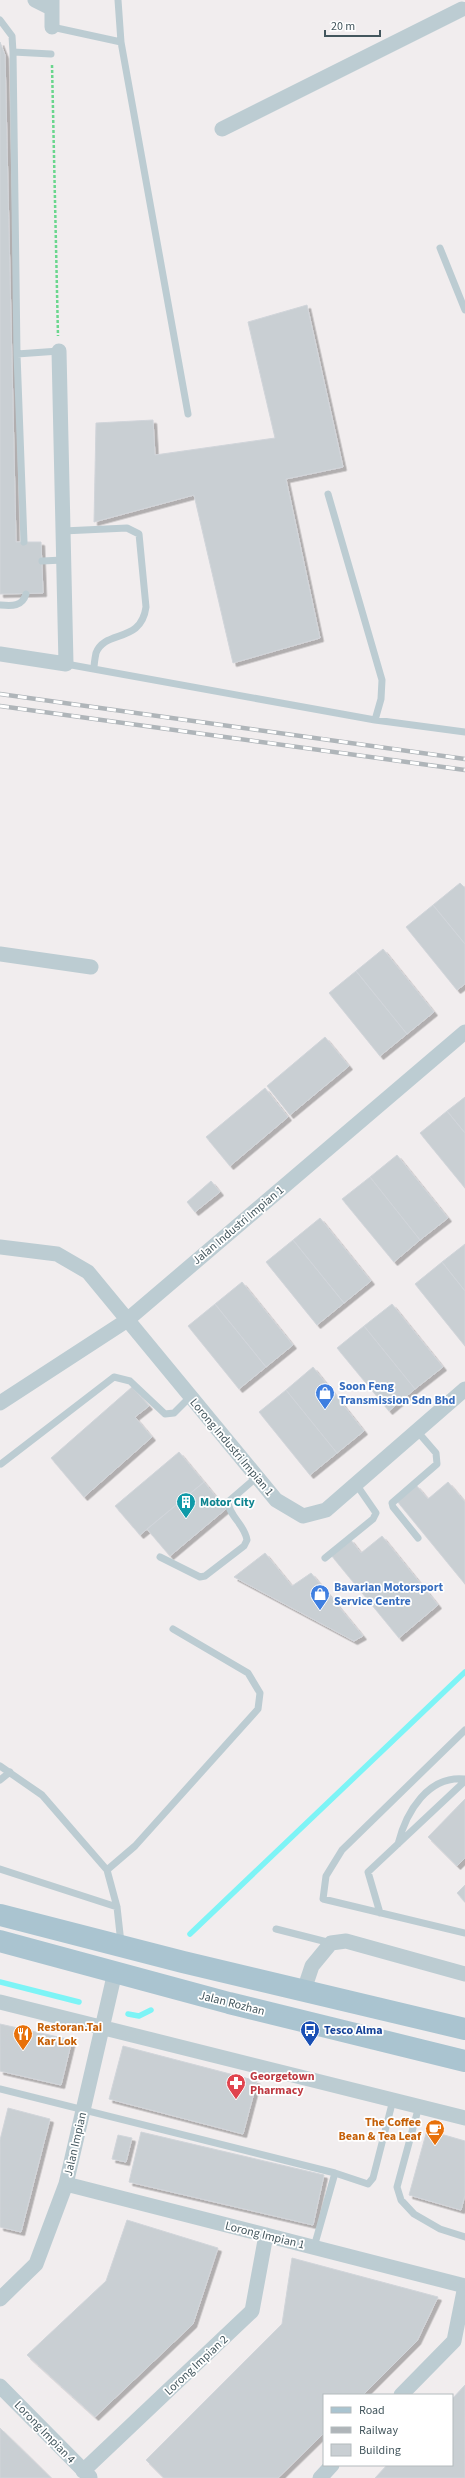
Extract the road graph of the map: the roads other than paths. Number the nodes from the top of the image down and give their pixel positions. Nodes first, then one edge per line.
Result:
1 (35, 0) edge
2 (118, 0) edge
3 (51, 4) edge
4 (461, 8) edge
5 (0, 20) edge
6 (52, 27) joint
7 (121, 42) junction
8 (13, 52) junction
9 (51, 54) road end
10 (222, 129) dead end
11 (440, 248) dead end
12 (465, 310) edge
13 (59, 351) joint
14 (17, 354) junction
15 (188, 414) dead end
16 (328, 494) dead end
17 (63, 531) junction
18 (24, 542) dead end
19 (63, 560) junction
20 (42, 561) dead end
21 (26, 594) dead end
22 (0, 605) edge
23 (0, 654) edge
24 (66, 664) junction
25 (94, 669) junction
26 (375, 720) junction
27 (465, 732) edge
28 (0, 954) edge
29 (91, 967) dead end
30 (465, 1032) edge
31 (0, 1247) edge
32 (126, 1321) junction
33 (465, 1389) edge
34 (190, 1398) junction
35 (0, 1403) edge
36 (417, 1431) junction
37 (1, 1464) edge
38 (257, 1477) junction
39 (356, 1484) junction
40 (418, 1538) dead end
41 (160, 1557) dead end
42 (325, 1558) dead end
43 (173, 1629) dead end
44 (465, 1730) edge
45 (0, 1766) edge
46 (10, 1772) junction
47 (0, 1780) edge
48 (465, 1780) edge
49 (398, 1844) junction
50 (0, 1869) edge
51 (107, 1870) junction
52 (117, 1907) junction
53 (380, 1913) junction
54 (0, 1915) edge
55 (276, 1929) dead end
56 (465, 1933) edge
57 (0, 1941) edge
58 (331, 1943) junction
59 (121, 1946) junction
60 (115, 1972) junction
61 (465, 1974) edge
62 (304, 1990) junction
63 (0, 2002) edge
64 (102, 2027) junction
65 (465, 2029) edge
66 (465, 2061) edge
67 (0, 2089) edge
68 (393, 2100) junction
69 (419, 2106) junction
70 (83, 2110) junction
71 (465, 2118) edge
72 (335, 2173) junction
73 (66, 2184) junction
74 (266, 2235) junction
75 (465, 2237) edge
76 (314, 2247) junction
77 (465, 2286) edge
78 (0, 2299) edge
79 (0, 2386) edge
80 (402, 2394) edge
81 (331, 2466) edge
82 (87, 2474) edge
83 (320, 2478) edge

1 - 3 street
2 - 7 lane
3 - 6 street
4 - 10 street
5 - 8 lane
6 - 7 lane
7 - 15 lane
8 - 9 lane
8 - 14 lane
11 - 12 lane
13 - 14 lane
13 - 17 street
14 - 18 lane
16 - 26 lane
17 - 19 street
17 - 25 lane
19 - 20 lane
19 - 24 street
21 - 22 lane
23 - 24 street
24 - 25 lane
25 - 26 lane
26 - 27 lane
28 - 29 street
30 - 32 street, Jalan Industri Impian 1
31 - 32 street, Lorong Industri Impian 1
32 - 34 street, Lorong Industri Impian 1
32 - 35 street, Jalan Industri Impian 1
33 - 36 street, Lorong Industri Impian 1
34 - 37 lane
34 - 38 street, Lorong Industri Impian 1
36 - 39 street, Lorong Industri Impian 1
36 - 40 lane
38 - 39 street, Lorong Industri Impian 1
38 - 41 lane
39 - 42 lane
43 - 51 lane
44 - 53 lane
45 - 46 lane
46 - 47 lane
46 - 51 lane
48 - 49 lane
48 - 49 lane
49 - 53 lane
50 - 52 lane
51 - 52 lane
52 - 59 lane
53 - 56 lane
54 - 59 main road
55 - 58 lane
57 - 60 main road, Jalan Rozhan
58 - 61 street
58 - 62 street
59 - 60 main road
59 - 62 main road
60 - 64 street, Jalan Impian
60 - 66 main road, Jalan Rozhan
62 - 65 main road
63 - 64 street
64 - 68 street
64 - 70 street, Jalan Impian
67 - 70 lane
68 - 69 street
68 - 72 lane
69 - 71 street
69 - 75 lane
70 - 72 lane
70 - 73 street, Jalan Impian
72 - 76 lane
73 - 74 street, Lorong Impian 1
73 - 78 street, Jalan Impian
74 - 76 street, Lorong Impian 1
74 - 82 street, Lorong Impian 2
76 - 77 street, Lorong Impian 1
77 - 80 street, Lorong Impian 1
79 - 82 street, Lorong Impian 4
81 - 83 street

